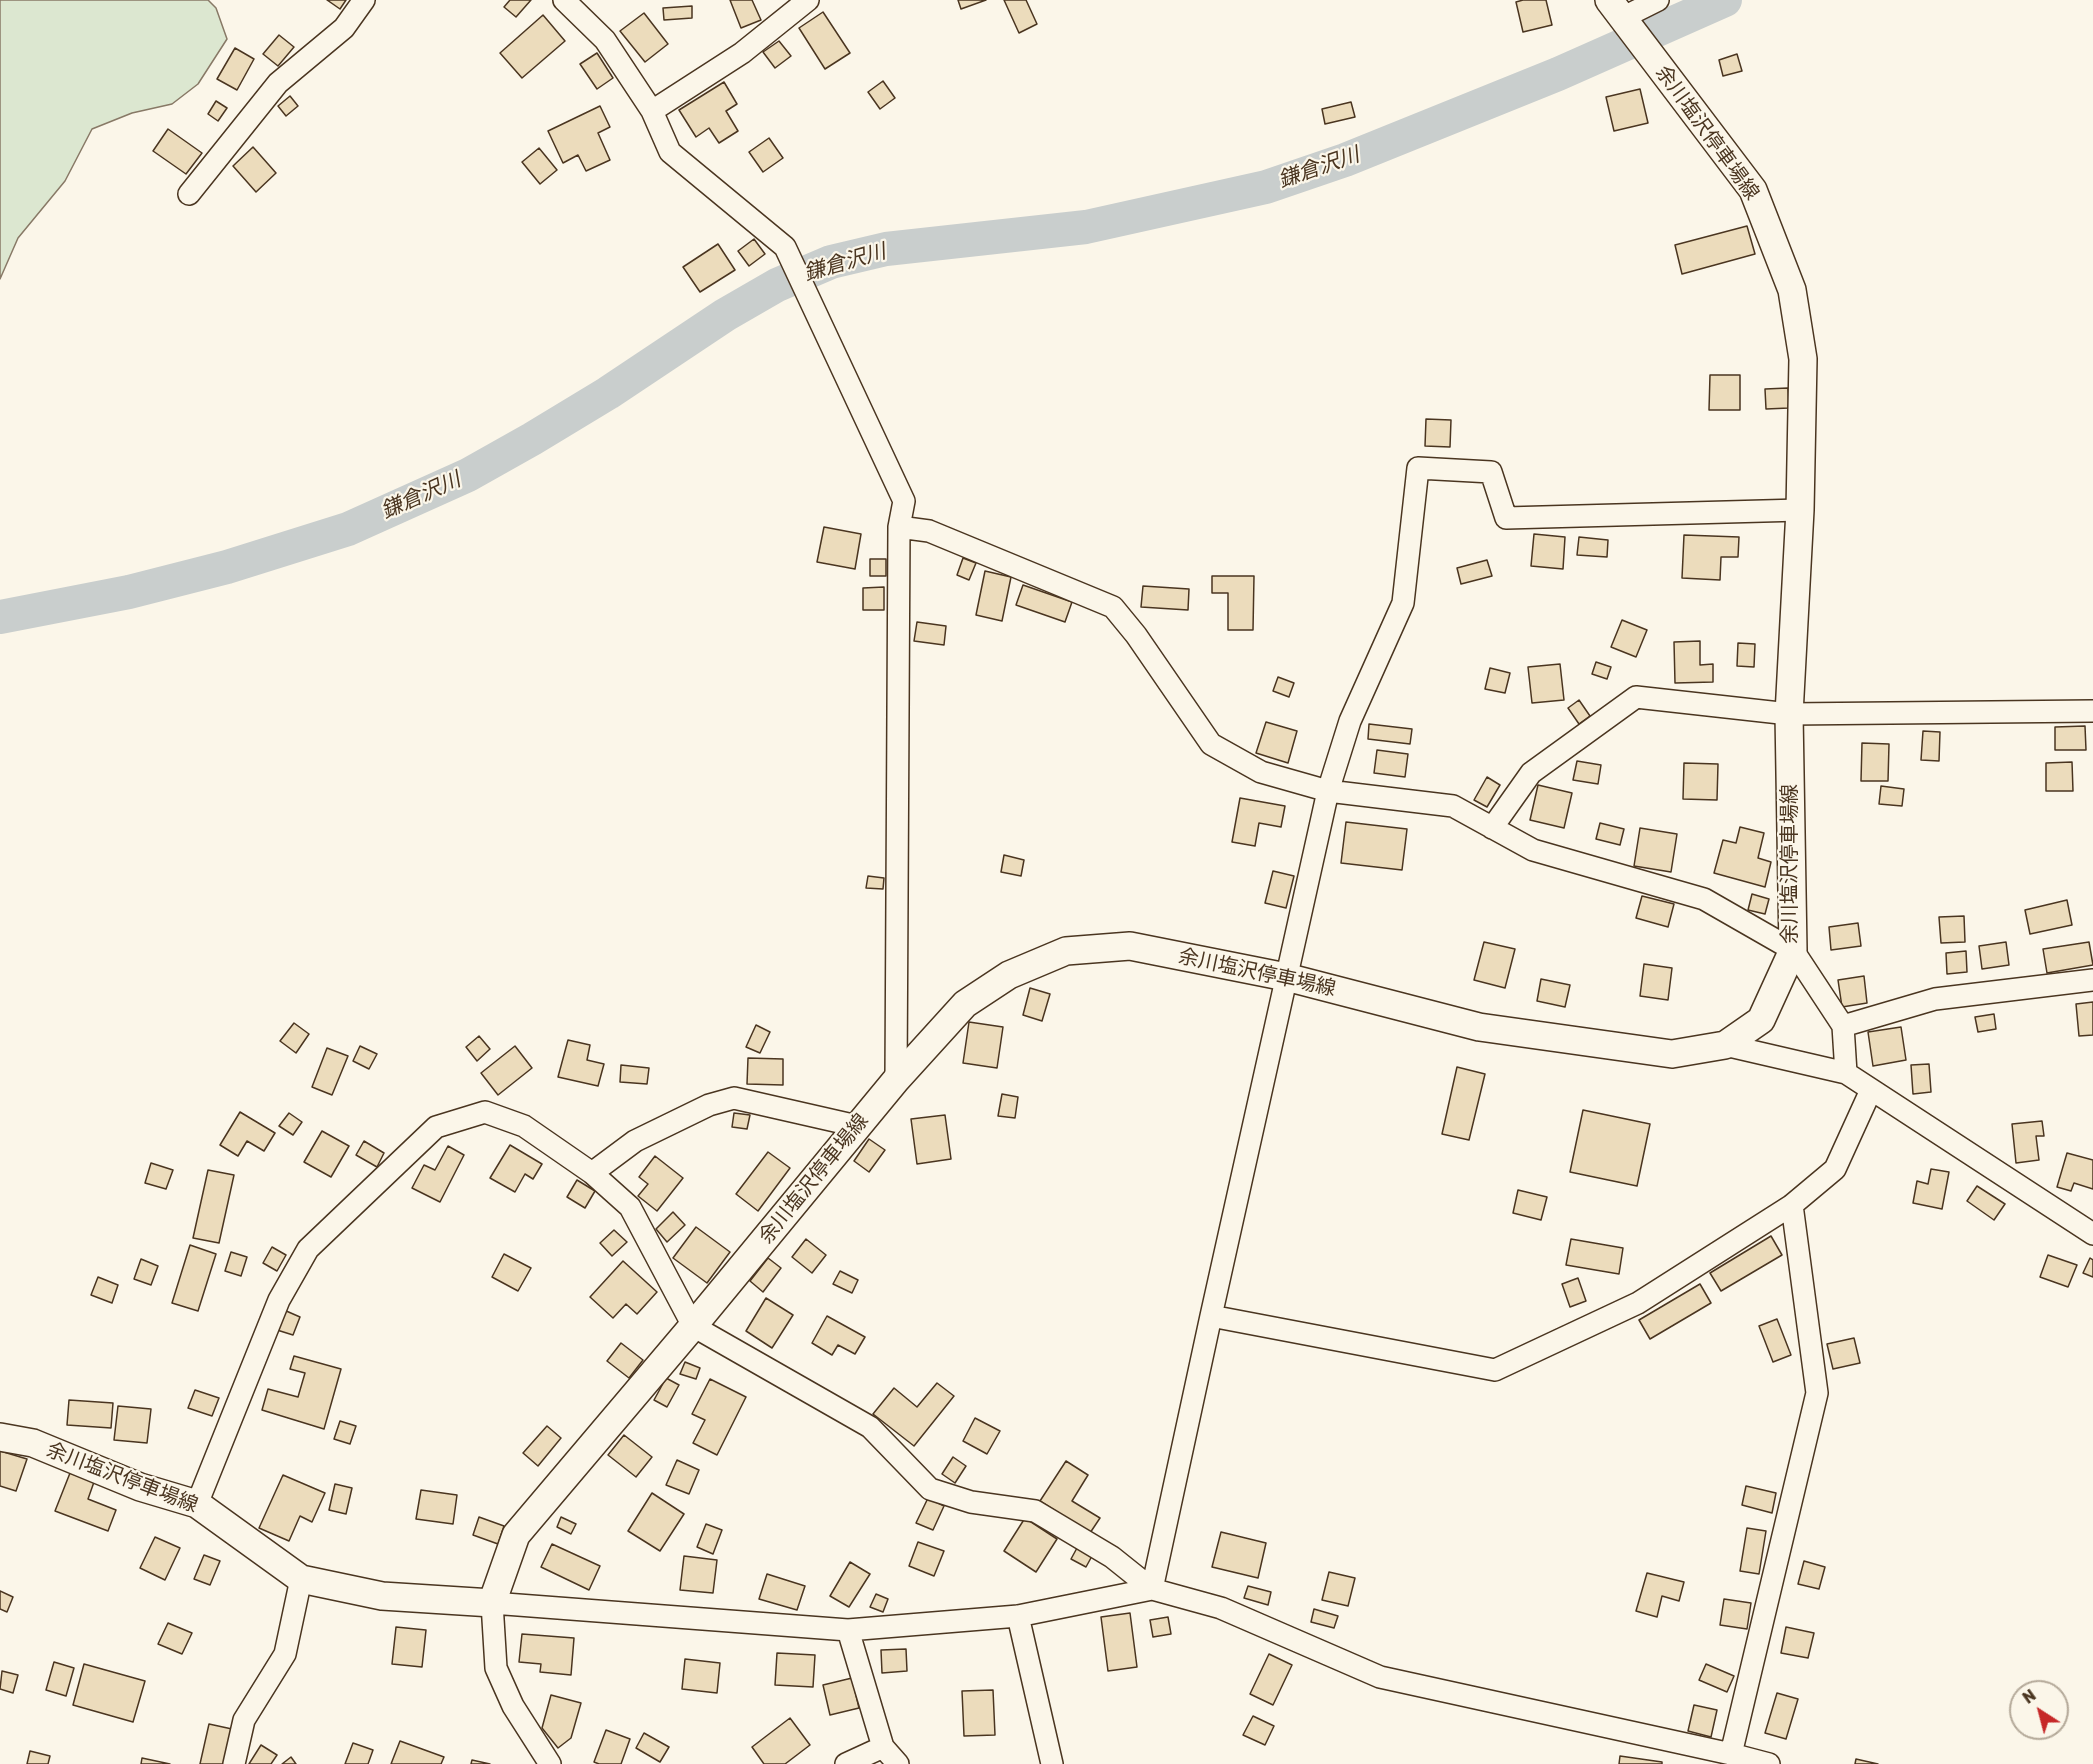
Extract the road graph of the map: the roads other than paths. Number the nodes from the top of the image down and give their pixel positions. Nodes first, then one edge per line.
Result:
1 (364, 0) edge
2 (564, 0) edge
3 (807, 0) edge
4 (1658, 0) edge
5 (1616, 9) edge
6 (652, 111) junction
7 (189, 194) dead end
8 (1800, 510) junction
9 (899, 527) junction
10 (2093, 711) edge
11 (1789, 714) junction
12 (1328, 792) junction
13 (1492, 828) junction
14 (1793, 950) junction
15 (1286, 977) junction
16 (2093, 980) edge
17 (1843, 1026) junction
18 (1725, 1045) junction
19 (1846, 1073) junction
20 (896, 1080) junction
21 (1871, 1090) junction
22 (857, 1126) junction
23 (592, 1173) junction
24 (1792, 1205) junction
25 (2093, 1234) edge
26 (1211, 1316) junction
27 (693, 1326) junction
28 (0, 1437) edge
29 (197, 1504) junction
30 (301, 1579) junction
31 (1152, 1589) junction
32 (492, 1603) junction
33 (1018, 1616) junction
34 (848, 1630) junction
35 (883, 1747) junction
36 (1731, 1754) junction
37 (234, 1764) edge
38 (550, 1764) edge
39 (846, 1764) edge
40 (898, 1764) edge
41 (1052, 1764) edge
42 (1769, 1764) edge

1 - 7 street
2 - 6 street
3 - 6 street
4 - 5 street
5 - 8 main road, 余川塩沢停車場線
6 - 9 street
8 - 11 main road, 余川塩沢停車場線
8 - 12 street
9 - 12 street
9 - 20 street
10 - 11 street
11 - 13 street
11 - 14 main road, 余川塩沢停車場線
12 - 13 street
12 - 15 street
13 - 14 street
14 - 17 street
14 - 18 main road, 余川塩沢停車場線
15 - 18 main road, 余川塩沢停車場線
15 - 20 main road, 余川塩沢停車場線
15 - 26 street
16 - 17 street
17 - 19 street
18 - 19 street
19 - 21 street
20 - 22 main road, 余川塩沢停車場線
21 - 24 street
21 - 25 street
22 - 23 street
22 - 27 main road, 余川塩沢停車場線
23 - 27 street
23 - 29 street
24 - 26 street
24 - 36 street
26 - 31 street
27 - 31 street
27 - 32 main road, 余川塩沢停車場線
28 - 29 main road, 余川塩沢停車場線
29 - 30 main road, 余川塩沢停車場線
30 - 32 main road, 余川塩沢停車場線
30 - 37 street
31 - 33 street
31 - 36 street
32 - 34 street
32 - 38 street
33 - 34 street
33 - 41 street
34 - 35 street
35 - 39 street
35 - 40 street
36 - 42 street

